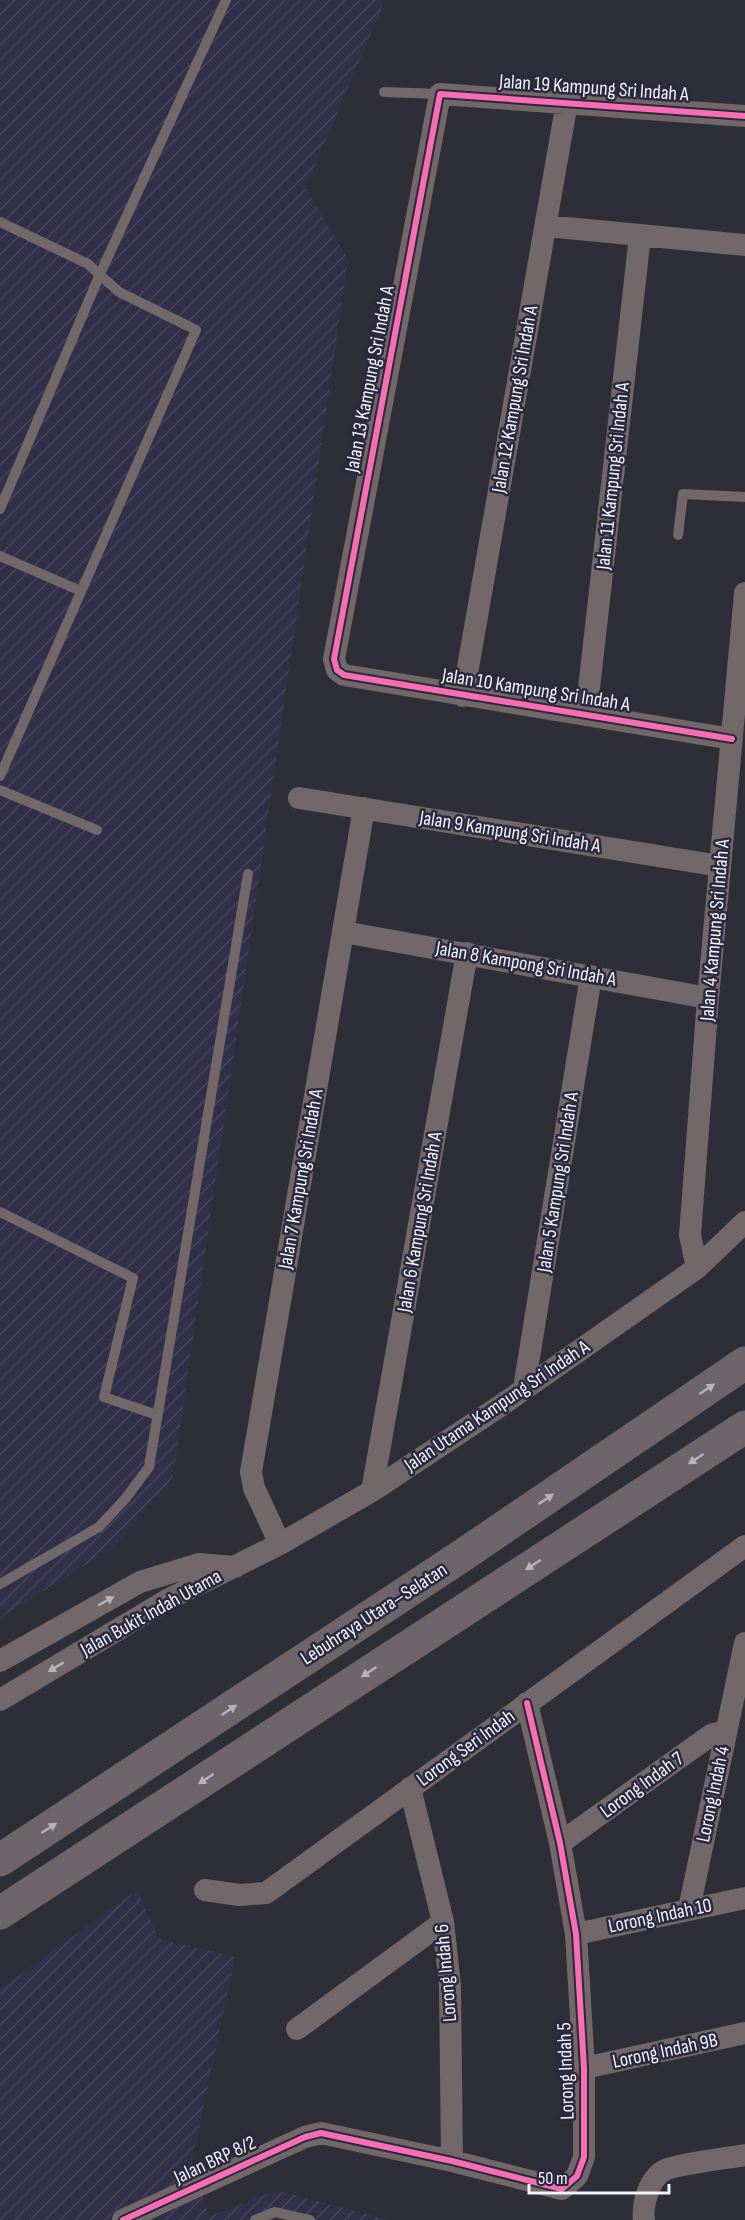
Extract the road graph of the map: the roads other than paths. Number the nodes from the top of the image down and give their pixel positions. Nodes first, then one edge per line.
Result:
1 (226, 0) edge
2 (384, 92) dead end
3 (440, 94) junction
4 (567, 102) junction
5 (745, 116) edge
6 (0, 222) edge
7 (546, 226) junction
8 (640, 236) junction
9 (745, 245) edge
10 (100, 274) junction
11 (745, 496) edge
12 (0, 509) edge
13 (678, 535) dead end
14 (0, 556) edge
15 (81, 591) junction
16 (745, 593) edge
17 (338, 670) joint
18 (463, 696) junction
19 (586, 715) junction
20 (732, 739) junction
21 (0, 776) edge
22 (0, 790) edge
23 (299, 798) dead end
24 (364, 808) junction
25 (97, 830) dead end
26 (720, 867) junction
27 (248, 874) dead end
28 (344, 932) junction
29 (467, 953) junction
30 (591, 976) junction
31 (708, 998) junction
32 (0, 1212) edge
33 (745, 1222) edge
34 (697, 1268) junction
35 (745, 1363) edge
36 (524, 1388) junction
37 (157, 1415) junction
38 (745, 1427) edge
39 (372, 1491) junction
40 (280, 1544) junction
41 (745, 1546) edge
42 (235, 1567) junction
43 (0, 1584) edge
44 (745, 1643) edge
45 (0, 1661) edge
46 (0, 1700) edge
47 (527, 1703) junction
48 (726, 1731) junction
49 (410, 1788) junction
50 (560, 1843) junction
51 (0, 1860) edge
52 (205, 1890) dead end
53 (745, 1898) edge
54 (689, 1909) junction
55 (0, 1913) edge
56 (443, 1922) junction
57 (576, 1934) junction
58 (297, 2029) dead end
59 (745, 2033) edge
60 (584, 2068) junction
61 (321, 2133) joint
62 (745, 2155) edge
63 (452, 2161) junction
64 (135, 2217) edge
65 (255, 2220) edge
66 (310, 2220) edge
67 (644, 2220) edge

1 - 10 lane
2 - 3 lane
3 - 4 street, Jalan 19 Kampung Sri Indah A
3 - 17 street, Jalan 13 Kampung Sri Indah A
4 - 5 street, Jalan 19 Kampung Sri Indah A
4 - 7 street, Jalan 12 Kampung Sri Indah A
6 - 10 lane
7 - 8 street
7 - 18 street, Jalan 12 Kampung Sri Indah A
8 - 9 street
8 - 19 street, Jalan 11 Kampung Sri Indah A
10 - 12 lane
10 - 15 lane
11 - 13 lane
14 - 15 lane
15 - 21 lane
16 - 20 street, Jalan 4 Kampung Sri Indah A
17 - 18 street, Jalan 10 Kampung Sri Indah A
18 - 19 street, Jalan 10 Kampung Sri Indah A
19 - 20 street, Jalan 10 Kampung Sri Indah A
20 - 26 street, Jalan 4 Kampung Sri Indah A
22 - 25 lane
23 - 24 street, Jalan 9 Kampung Sri Indah A
24 - 26 street, Jalan 9 Kampung Sri Indah A
24 - 28 street, Jalan 7 Kampung Sri Indah A
26 - 31 street, Jalan 4 Kampung Sri Indah A
27 - 37 lane
28 - 29 street, Jalan 8 Kampong Sri Indah A
28 - 40 street, Jalan 7 Kampung Sri Indah A
29 - 30 street, Jalan 8 Kampong Sri Indah A
29 - 39 street, Jalan 6 Kampung Sri Indah A
30 - 31 street, Jalan 8 Kampong Sri Indah A
30 - 36 street, Jalan 5 Kampung Sri Indah A
31 - 34 street, Jalan 4 Kampung Sri Indah A
32 - 37 lane
33 - 34 street, Jalan Utama Kampung Sri Indah A
34 - 36 street, Jalan Utama Kampung Sri Indah A
51 -> 35 highway, Lebuhraya Utara–Selatan
36 - 39 street, Jalan Utama Kampung Sri Indah A
37 - 43 lane
38 -> 55 highway
39 - 40 street, Jalan Utama Kampung Sri Indah A
40 - 42 street, Jalan Utama Kampung Sri Indah A
41 - 47 street, Lorong Seri Indah
45 -> 42 street, Jalan Bukit Indah Utama
42 -> 46 street, Jalan Bukit Indah Utama
44 - 48 street, Lorong Indah 4
47 - 49 street, Lorong Seri Indah
47 - 50 street, Lorong Indah 5
48 - 50 street, Lorong Indah 7
48 - 54 street, Lorong Indah 4
49 - 52 street, Lorong Seri Indah
49 - 56 street, Lorong Indah 6
50 - 57 street, Lorong Indah 5
53 - 54 street, Lorong Indah 10
54 - 57 street, Lorong Indah 10
56 - 58 street
56 - 63 street, Lorong Indah 6
57 - 60 street, Lorong Indah 5
59 - 60 street, Lorong Indah 9B
60 - 63 street, Lorong Indah 5
61 - 63 street, Lorong Indah 5
61 - 64 street, Jalan BRP 8/2
62 - 67 street
65 - 66 lane

